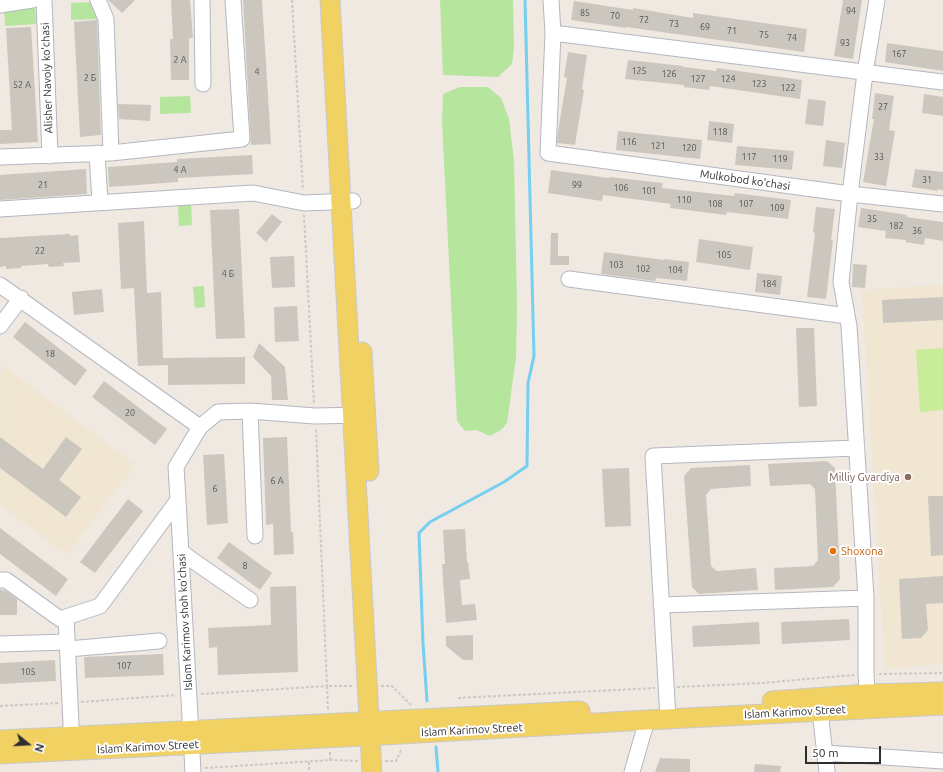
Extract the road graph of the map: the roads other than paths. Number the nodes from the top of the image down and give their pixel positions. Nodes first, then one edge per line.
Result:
1 (32, 0) edge
2 (44, 0) edge
3 (98, 0) edge
4 (202, 0) edge
5 (233, 0) edge
6 (330, 0) edge
7 (343, 0) edge
8 (551, 0) edge
9 (877, 0) edge
10 (0, 5) edge
11 (553, 33) junction
12 (865, 73) junction
13 (943, 82) edge
14 (203, 84) dead end
15 (104, 153) junction
16 (50, 156) junction
17 (0, 157) edge
18 (850, 194) junction
19 (347, 201) junction
20 (100, 202) junction
21 (943, 204) edge
22 (0, 209) edge
23 (569, 279) dead end
24 (0, 285) edge
25 (20, 298) junction
26 (847, 316) junction
27 (0, 326) edge
28 (250, 411) junction
29 (359, 415) junction
30 (200, 427) junction
31 (857, 448) junction
32 (178, 500) junction
33 (255, 536) dead end
34 (181, 551) junction
35 (0, 580) edge
36 (866, 598) junction
37 (250, 600) dead end
38 (661, 606) junction
39 (66, 617) junction
40 (159, 641) dead end
41 (0, 644) edge
42 (68, 645) junction
43 (943, 692) edge
44 (867, 701) junction
45 (667, 704) junction
46 (943, 705) edge
47 (820, 711) junction
48 (647, 720) junction
49 (377, 728) junction
50 (191, 738) junction
51 (0, 740) edge
52 (72, 743) junction
53 (825, 752) junction
54 (0, 754) edge
55 (943, 761) edge
56 (378, 767) edge
57 (193, 771) edge
58 (632, 772) edge
59 (827, 772) edge

1 - 10 street
2 - 16 street, Alisher Navoiy ko'chasi
3 - 15 street
4 - 14 street
5 - 15 street
6 - 19 main road
7 - 19 main road
8 - 11 street
9 - 12 street
11 - 12 street
11 - 18 street, Mulkobod ko'chasi
12 - 13 street
12 - 18 street
15 - 16 street
15 - 20 street
16 - 17 street
18 - 21 street, Mulkobod ko'chasi
18 - 26 street
19 - 20 street
19 - 29 main road
20 - 22 street
23 - 26 street
24 - 25 street
25 - 27 street
25 - 30 street
26 - 31 street
28 - 29 street, Islom Karimov shoh ko'chasi
28 - 30 street, Islom Karimov shoh ko'chasi
28 - 33 street
29 - 49 main road
30 - 32 street, Islom Karimov shoh ko'chasi
31 - 36 street
31 - 38 street
32 - 34 street, Islom Karimov shoh ko'chasi
32 - 39 street
34 - 37 street
34 - 50 street, Islom Karimov shoh ko'chasi
35 - 39 street
36 - 38 street
36 - 44 street
38 - 45 street
39 - 42 street
40 - 42 street
41 - 42 street
42 - 52 street
43 - 44 main road, Islam Karimov Street
44 - 45 main road, Islam Karimov Street
44 - 46 main road, Islam Karimov Street
44 - 47 main road, Islam Karimov Street
45 - 47 main road, Islam Karimov Street
45 - 48 main road, Islam Karimov Street
45 - 49 main road, Islam Karimov Street
47 - 53 street
48 - 49 main road, Islam Karimov Street
48 - 58 street
49 - 50 main road, Islam Karimov Street
49 - 56 main road
50 - 52 main road, Islam Karimov Street
50 - 57 street, Islom Karimov shoh ko'chasi
51 - 52 main road, Islam Karimov Street
52 - 54 main road, Islam Karimov Street
53 - 55 street
53 - 59 street

